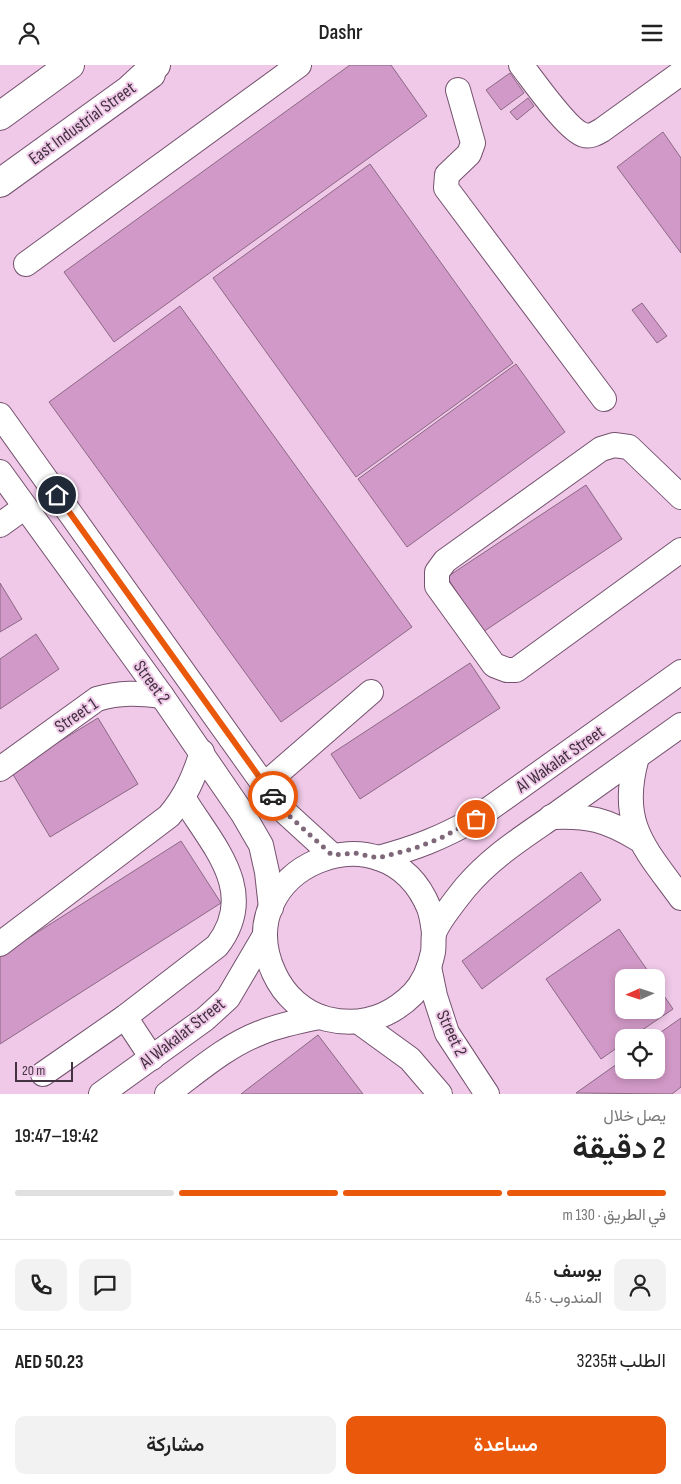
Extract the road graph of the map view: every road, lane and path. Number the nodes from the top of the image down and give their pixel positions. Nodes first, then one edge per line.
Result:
1 (70, 65) edge
2 (156, 65) edge
3 (166, 65) edge
4 (299, 65) edge
5 (522, 65) edge
6 (681, 73) edge
7 (132, 87) junction
8 (458, 90) dead end
9 (0, 116) edge
10 (0, 183) edge
11 (26, 264) dead end
12 (604, 399) dead end
13 (0, 415) edge
14 (0, 472) edge
15 (681, 497) edge
16 (25, 507) junction
17 (0, 525) edge
18 (681, 550) edge
19 (681, 673) edge
20 (371, 692) dead end
21 (162, 696) junction
22 (681, 725) edge
23 (202, 752) junction
24 (636, 757) junction
25 (0, 769) edge
26 (264, 785) junction
27 (184, 799) junction
28 (551, 817) junction
29 (638, 839) junction
30 (332, 855) junction
31 (378, 858) junction
32 (681, 899) edge
33 (271, 908) junction
34 (434, 933) junction
35 (265, 935) junction
36 (0, 944) edge
37 (429, 967) junction
38 (124, 1017) junction
39 (320, 1017) junction
40 (359, 1022) junction
41 (152, 1058) junction
42 (43, 1073) dead end
43 (102, 1094) edge
44 (167, 1094) edge
45 (440, 1094) edge
46 (487, 1094) edge

1 - 9 main road
2 - 7 main road
3 - 7 main road, East Industrial Street
4 - 11 street
5 - 6 street
7 - 10 main road, East Industrial Street
8 - 12 street
13 - 26 street, Street 2
14 - 16 street, Street 2
15 - 18 street
16 - 17 street
16 - 21 street, Street 2
19 - 31 street, Al Wakalat Street
20 - 26 street
21 - 23 street, Street 2
21 - 25 street, Street 1
22 - 24 street
23 - 27 street
23 - 33 street, Street 2
24 - 28 street
24 - 29 street
26 - 30 street, Street 2
27 - 36 street
27 - 38 street
28 - 29 street
28 - 34 street
29 - 32 street
30 - 31 street
30 - 33 street
31 - 34 street
33 - 35 street
34 - 37 street
35 - 39 street
35 - 41 street, Al Wakalat Street
37 - 40 street
37 - 46 street, Street 2
38 - 41 street
38 - 42 street
39 - 40 street
39 - 44 street
40 - 45 street
41 - 43 street, Al Wakalat Street

